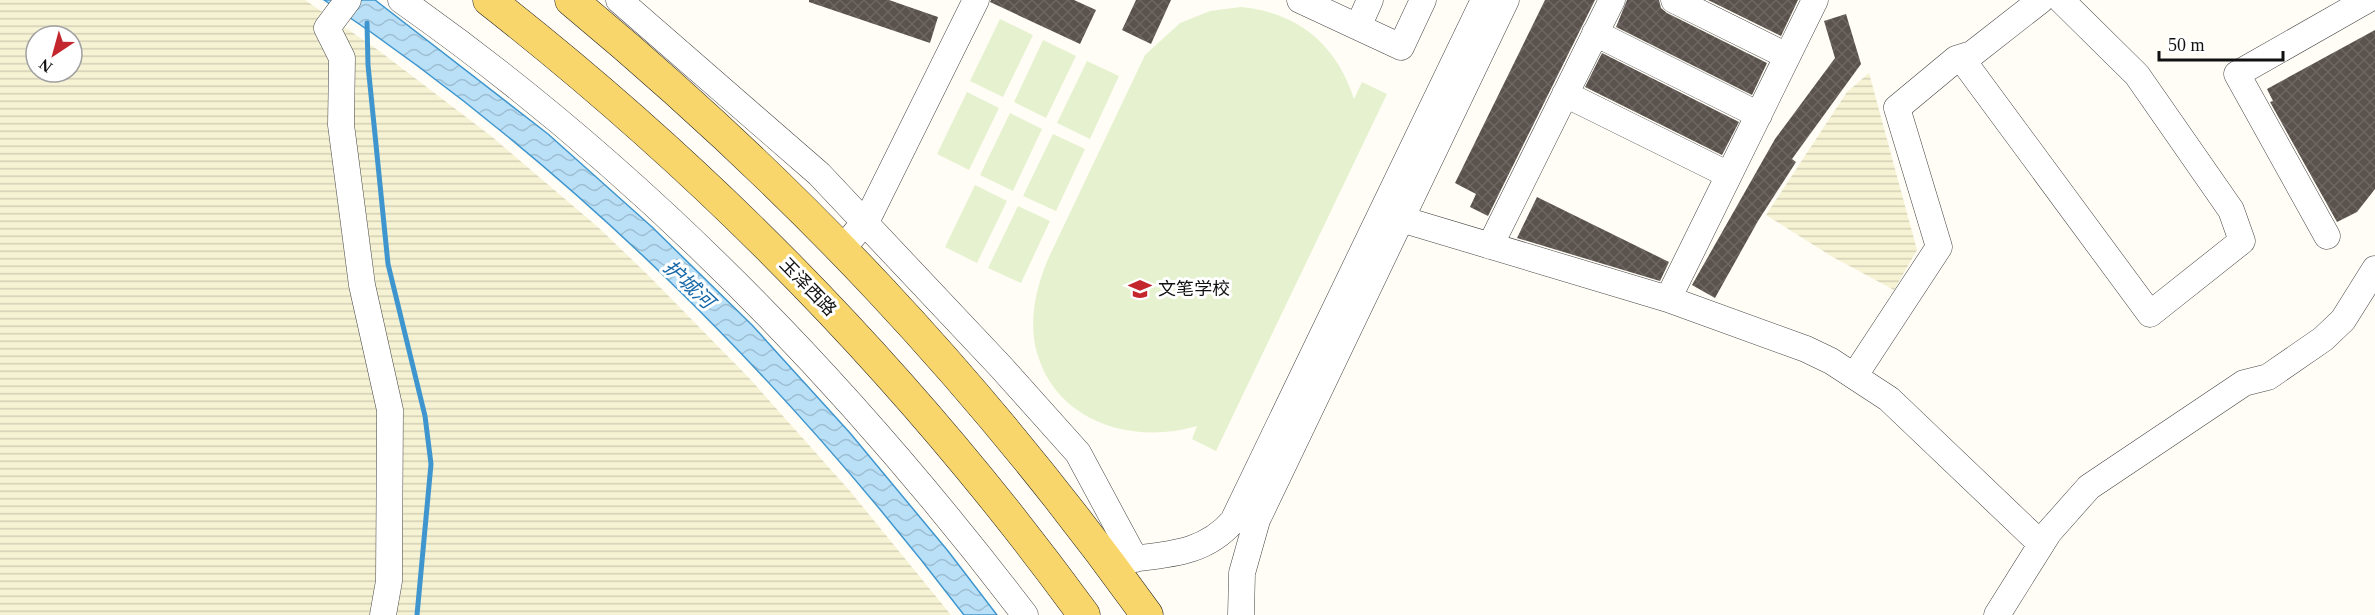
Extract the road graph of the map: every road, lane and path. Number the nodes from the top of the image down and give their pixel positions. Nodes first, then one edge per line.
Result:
1 (401, 0) edge
2 (489, 0) edge
3 (571, 0) edge
4 (619, 0) edge
5 (976, 0) edge
6 (1300, 0) edge
7 (1370, 0) edge
8 (1423, 0) edge
9 (1484, 0) edge
10 (1506, 0) edge
11 (1612, 0) edge
12 (1674, 0) edge
13 (1815, 0) edge
14 (2041, 0) edge
15 (2061, 0) edge
16 (2367, 0) edge
17 (343, 7) edge
18 (1358, 27) junction
19 (1595, 33) junction
20 (1787, 56) junction
21 (1961, 58) junction
22 (1565, 94) junction
23 (1759, 114) junction
24 (1729, 175) junction
25 (1401, 219) junction
26 (865, 222) junction
27 (2327, 236) dead end
28 (1490, 246) junction
29 (843, 249) junction
30 (2375, 269) edge
31 (1668, 299) junction
32 (1855, 375) junction
33 (2041, 544) junction
34 (1122, 561) junction
35 (383, 615) edge
36 (1024, 615) edge
37 (1084, 615) edge
38 (1147, 615) edge
39 (1241, 615) edge
40 (1996, 615) edge

1 - 36 street
2 - 37 main road, 玉泽西路
3 - 29 main road
4 - 26 street
5 - 26 street
6 - 18 street
7 - 18 street
8 - 18 street
9 - 34 street
10 - 25 street
11 - 19 street
12 - 20 street
13 - 20 street
14 - 21 street
15 - 21 street
16 - 27 street
17 - 35 street
19 - 22 street
19 - 23 street
20 - 23 street
21 - 32 street
22 - 24 street
22 - 28 street
23 - 24 street
24 - 31 street
25 - 28 street
25 - 39 street
26 - 29 street
26 - 34 street
28 - 31 street
29 - 34 main road
30 - 33 street
31 - 32 street
32 - 33 street
33 - 40 street
34 - 38 main road

